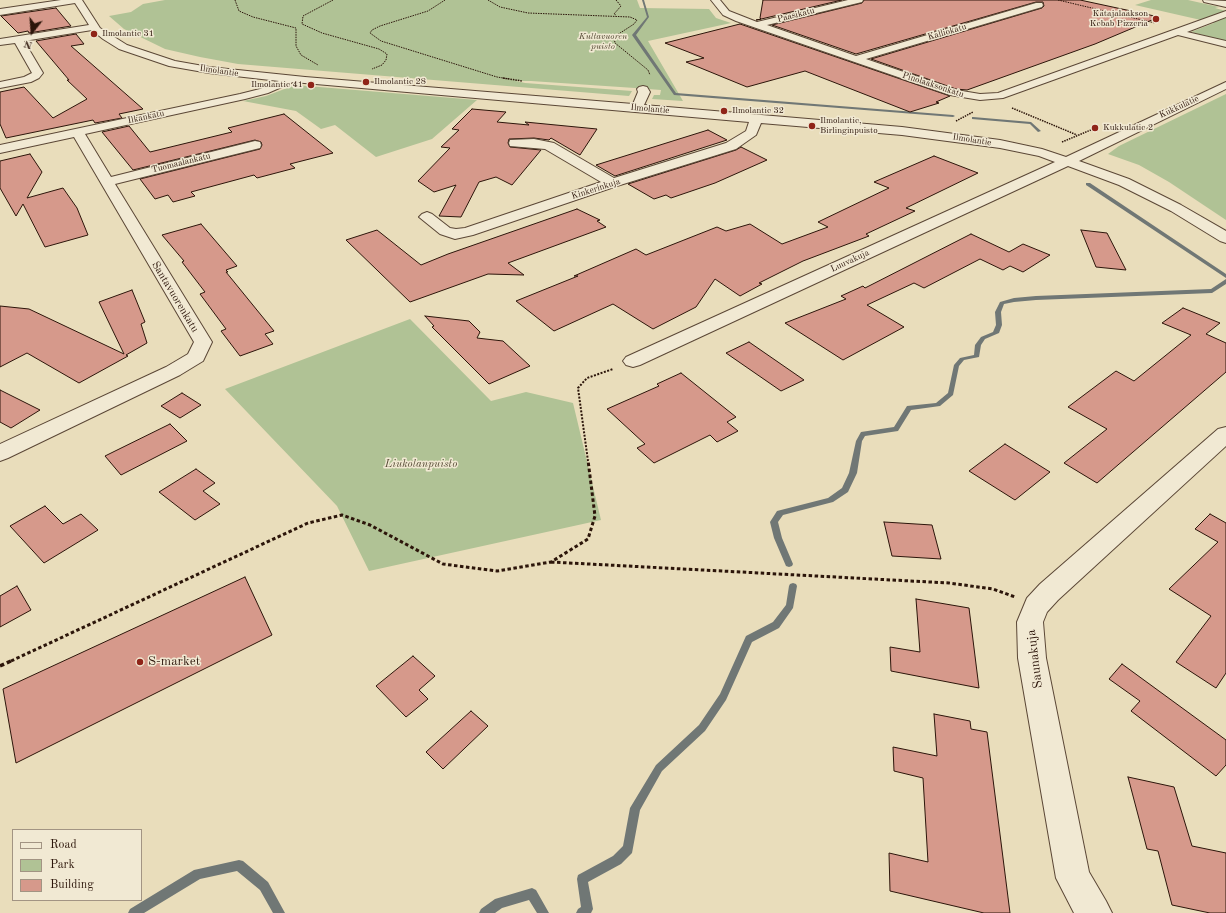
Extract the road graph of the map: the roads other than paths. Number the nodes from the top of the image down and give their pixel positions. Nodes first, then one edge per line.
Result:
1 (1, 0) edge
2 (78, 0) edge
3 (715, 0) edge
4 (859, 0) edge
5 (1207, 0) edge
6 (1226, 4) edge
7 (1039, 5) dead end
8 (4, 11) edge
9 (1226, 14) edge
10 (757, 25) junction
11 (94, 27) junction
12 (1177, 32) junction
13 (18, 39) junction
14 (0, 42) edge
15 (1226, 44) edge
16 (856, 59) junction
17 (290, 79) junction
18 (0, 85) edge
19 (1226, 85) edge
20 (643, 89) road end
21 (637, 108) junction
22 (756, 118) junction
23 (77, 132) junction
24 (515, 143) dead end
25 (255, 145) dead end
26 (0, 149) edge
27 (1067, 160) junction
28 (107, 182) junction
29 (612, 183) junction
30 (427, 217) dead end
31 (1226, 238) edge
32 (633, 361) road end
33 (1226, 434) edge
34 (2, 451) edge
35 (1094, 913) edge

1 - 8 street
2 - 8 street
2 - 11 street, Ilmolantie
3 - 10 street, Pinolaaksonkatu
4 - 10 street, Paasikatu
5 - 6 street
7 - 16 street, Kalliokatu
9 - 12 street, Pinolaaksonkatu
10 - 16 street, Pinolaaksonkatu
11 - 13 street
11 - 17 street, Ilmolantie
12 - 15 street
12 - 16 street, Pinolaaksonkatu
13 - 14 street
13 - 18 street
17 - 21 street, Ilmolantie
17 - 23 street, Ilkankatu
19 - 27 street, Kukkulatie
20 - 21 street
21 - 22 street, Ilmolantie
22 - 27 street, Ilmolantie
22 - 29 street, Kinkerinkuja
23 - 26 street, Ilkankatu
23 - 28 street, Santavuorenkatu
24 - 29 street
25 - 28 street, Tuomaalankatu
27 - 31 street, Ilmolantie
27 - 32 street, Luuvakuja
28 - 34 street, Santavuorenkatu
29 - 30 street, Kinkerinkuja
33 - 35 street, Saunakuja

